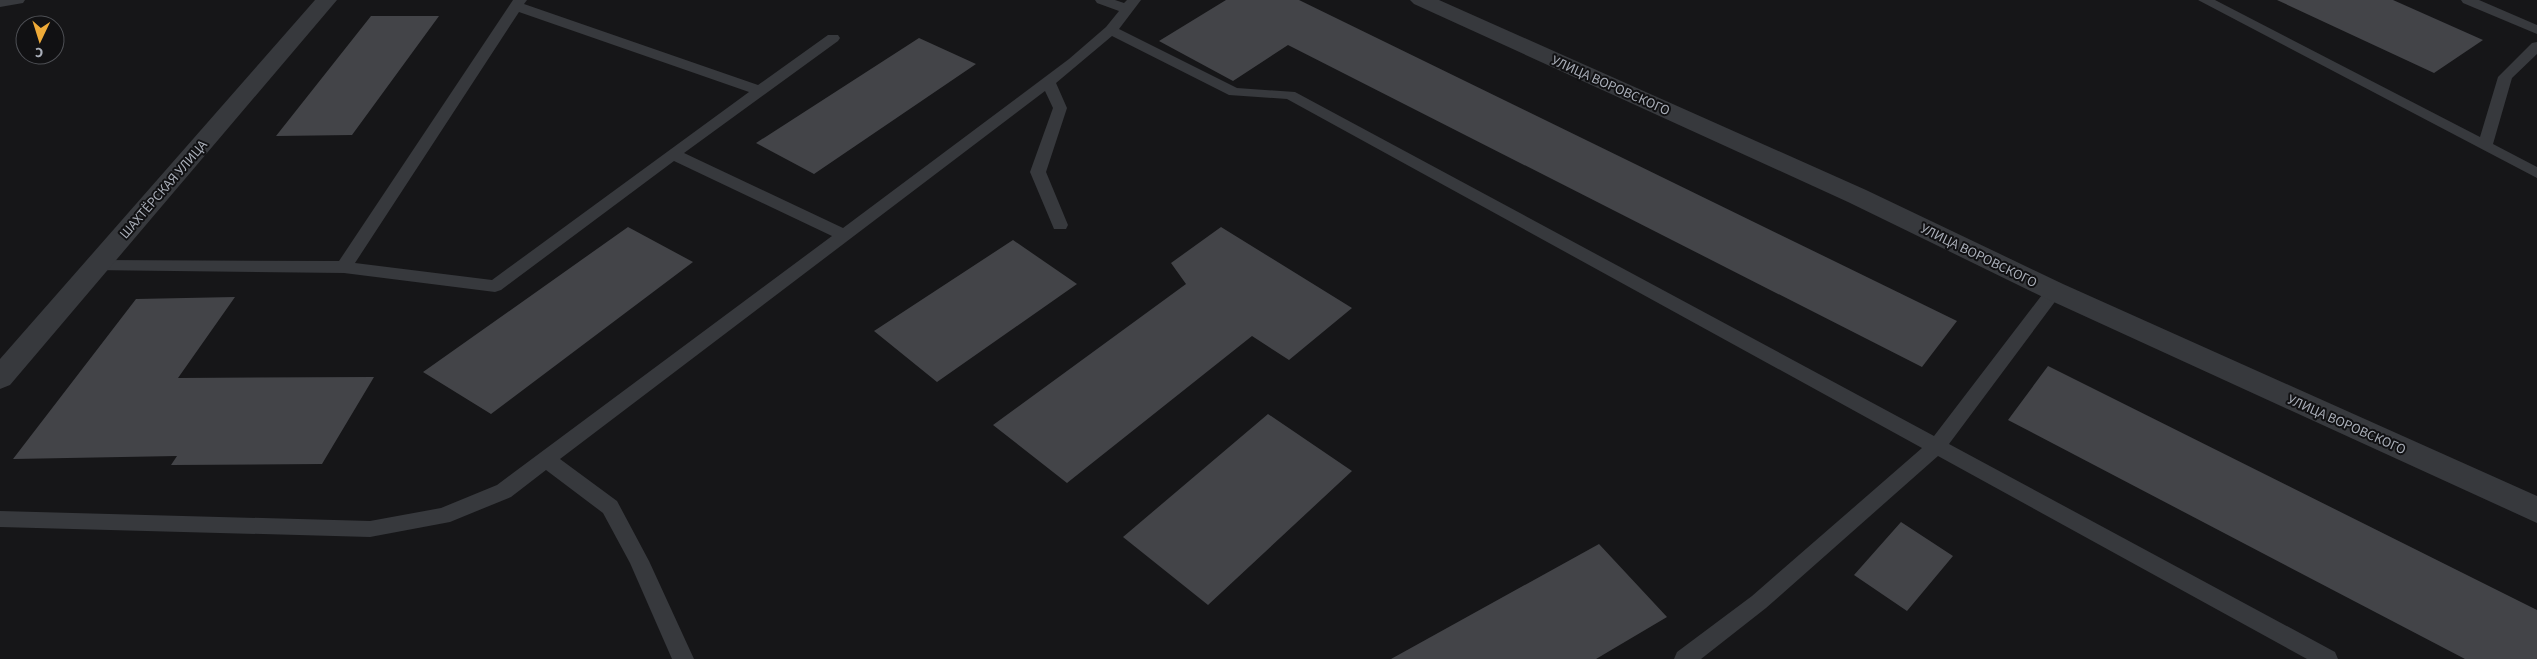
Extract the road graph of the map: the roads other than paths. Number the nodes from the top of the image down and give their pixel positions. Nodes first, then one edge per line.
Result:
1 (18, 0) edge
2 (326, 0) edge
3 (1102, 0) edge
4 (1421, 0) edge
5 (2205, 0) edge
6 (2468, 0) edge
7 (0, 3) edge
8 (518, 3) edge
9 (1131, 5) edge
10 (1111, 30) junction
11 (2537, 30) edge
12 (833, 38) dead end
13 (2537, 46) edge
14 (1048, 81) junction
15 (761, 91) junction
16 (2485, 146) junction
17 (673, 154) junction
18 (2537, 173) edge
19 (1060, 225) dead end
20 (844, 235) junction
21 (97, 266) junction
22 (344, 267) junction
23 (2054, 291) junction
24 (0, 378) edge
25 (1936, 447) junction
26 (546, 459) junction
27 (2537, 510) edge
28 (0, 519) edge
29 (683, 659) edge
30 (1685, 659) edge
31 (2327, 659) edge

1 - 7 lane
2 - 21 street, ШАХТЁРСКАЯ УЛИЦА
3 - 9 lane
4 - 23 street, УЛИЦА ВОРОВСКОГО
5 - 16 lane
6 - 11 lane
8 - 15 lane
8 - 22 lane
9 - 10 lane
10 - 14 lane
10 - 25 lane
12 - 15 lane
13 - 16 lane
14 - 19 lane
14 - 20 lane
15 - 17 lane
16 - 18 lane
17 - 20 lane
17 - 22 lane
20 - 26 lane
21 - 22 lane
21 - 24 street, ШАХТЁРСКАЯ УЛИЦА
23 - 25 lane
23 - 27 street, УЛИЦА ВОРОВСКОГО
25 - 30 lane
25 - 31 lane
26 - 28 lane
26 - 29 lane

